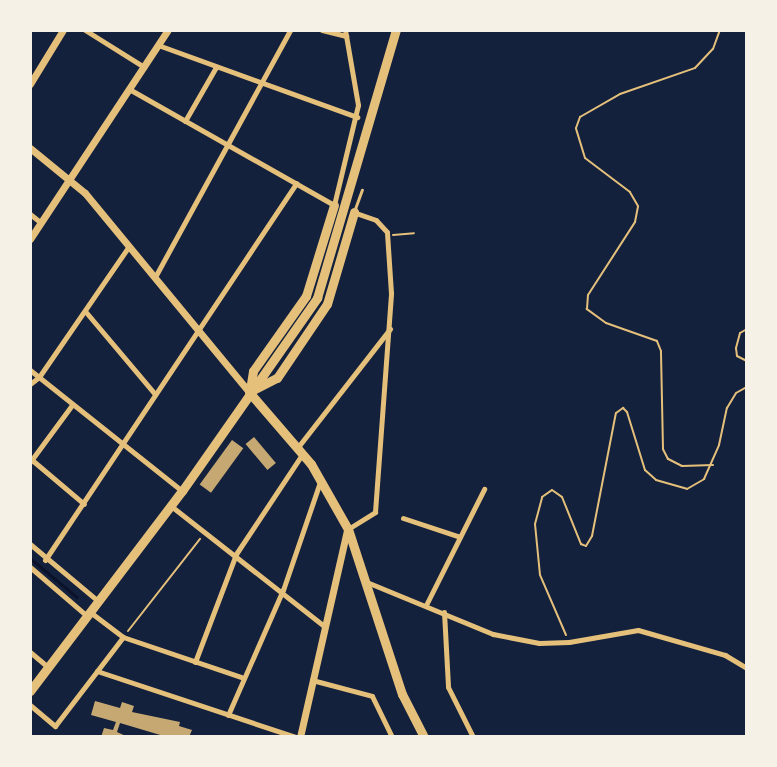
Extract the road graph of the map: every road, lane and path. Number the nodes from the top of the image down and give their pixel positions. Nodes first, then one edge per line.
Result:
1 (63, 30) edge
2 (85, 30) edge
3 (168, 30) edge
4 (290, 30) edge
5 (322, 30) edge
6 (396, 30) edge
7 (720, 30) edge
8 (346, 33) edge
9 (158, 45) junction
10 (144, 67) junction
11 (216, 67) junction
12 (262, 81) junction
13 (30, 84) edge
14 (129, 89) junction
15 (357, 117) junction
16 (185, 121) junction
17 (228, 145) junction
18 (30, 148) edge
19 (70, 180) junction
20 (296, 183) junction
21 (362, 190) dead end
22 (337, 206) junction
23 (353, 212) junction
24 (30, 214) edge
25 (41, 223) junction
26 (414, 233) dead end
27 (389, 236) junction
28 (30, 239) edge
29 (129, 246) junction
30 (155, 277) junction
31 (85, 311) junction
32 (197, 328) junction
33 (390, 329) junction
34 (747, 329) edge
35 (747, 361) edge
36 (30, 370) edge
37 (39, 377) junction
38 (30, 384) edge
39 (747, 387) edge
40 (249, 392) junction
41 (156, 394) junction
42 (72, 405) junction
43 (122, 445) junction
44 (300, 450) junction
45 (31, 461) edge
46 (713, 465) junction
47 (321, 479) junction
48 (484, 489) dead end
49 (182, 491) junction
50 (84, 504) junction
51 (171, 506) junction
52 (403, 518) dead end
53 (348, 529) junction
54 (205, 532) junction
55 (460, 537) junction
56 (30, 544) edge
57 (236, 554) junction
58 (45, 561) junction
59 (30, 567) edge
60 (369, 583) junction
61 (283, 590) junction
62 (98, 601) junction
63 (426, 605) junction
64 (444, 612) junction
65 (88, 614) junction
66 (324, 626) junction
67 (123, 637) junction
68 (569, 642) junction
69 (30, 652) edge
70 (195, 662) junction
71 (48, 667) junction
72 (747, 668) edge
73 (97, 671) junction
74 (241, 677) junction
75 (312, 680) junction
76 (30, 691) edge
77 (30, 705) edge
78 (228, 715) junction
79 (297, 737) edge
80 (392, 737) edge
81 (424, 737) edge
82 (473, 737) edge

1 - 13 street
2 - 10 street
3 - 9 street
4 - 12 street
5 - 8 street
6 - 40 highway
7 - 46 path
8 - 15 street
9 - 10 street
9 - 11 street
10 - 14 street
11 - 12 street
11 - 16 street
12 - 15 street
12 - 17 street
14 - 16 street
14 - 19 street
15 - 22 street
16 - 17 street
17 - 20 street
17 - 30 street
18 - 19 street
19 - 25 street
19 - 29 street
20 - 22 street
20 - 32 street
21 - 23 lane
22 - 40 highway
23 - 27 street
23 - 40 highway
24 - 25 street
25 - 28 street
26 - 27 path
27 - 33 street
29 - 30 street
29 - 31 street
30 - 32 street
31 - 37 street
31 - 41 street
32 - 40 street
32 - 41 street
33 - 44 street
33 - 53 street
34 - 35 path
36 - 37 street
37 - 38 street
37 - 42 street
39 - 46 path
40 - 44 highway
40 - 49 highway
41 - 43 street
42 - 43 street
42 - 45 street
43 - 49 street
43 - 50 street
44 - 47 highway
44 - 57 street
45 - 50 street
46 - 68 path
47 - 53 highway
47 - 61 street
48 - 55 street
49 - 51 highway
50 - 58 street
51 - 54 street
51 - 62 highway
52 - 55 street
53 - 60 highway
53 - 66 street
54 - 57 street
54 - 67 path
55 - 63 street
56 - 58 street
57 - 61 street
57 - 70 street
58 - 62 street
59 - 65 street
60 - 63 street
60 - 81 highway
61 - 66 street
61 - 74 street
62 - 65 highway
63 - 64 street
64 - 68 street
64 - 82 street
65 - 67 street
65 - 71 highway
66 - 75 street
67 - 70 street
67 - 73 street
68 - 72 street
69 - 71 street
70 - 74 street
71 - 76 highway
73 - 77 street
73 - 78 street
74 - 78 street
75 - 79 street
75 - 80 street
78 - 79 street

